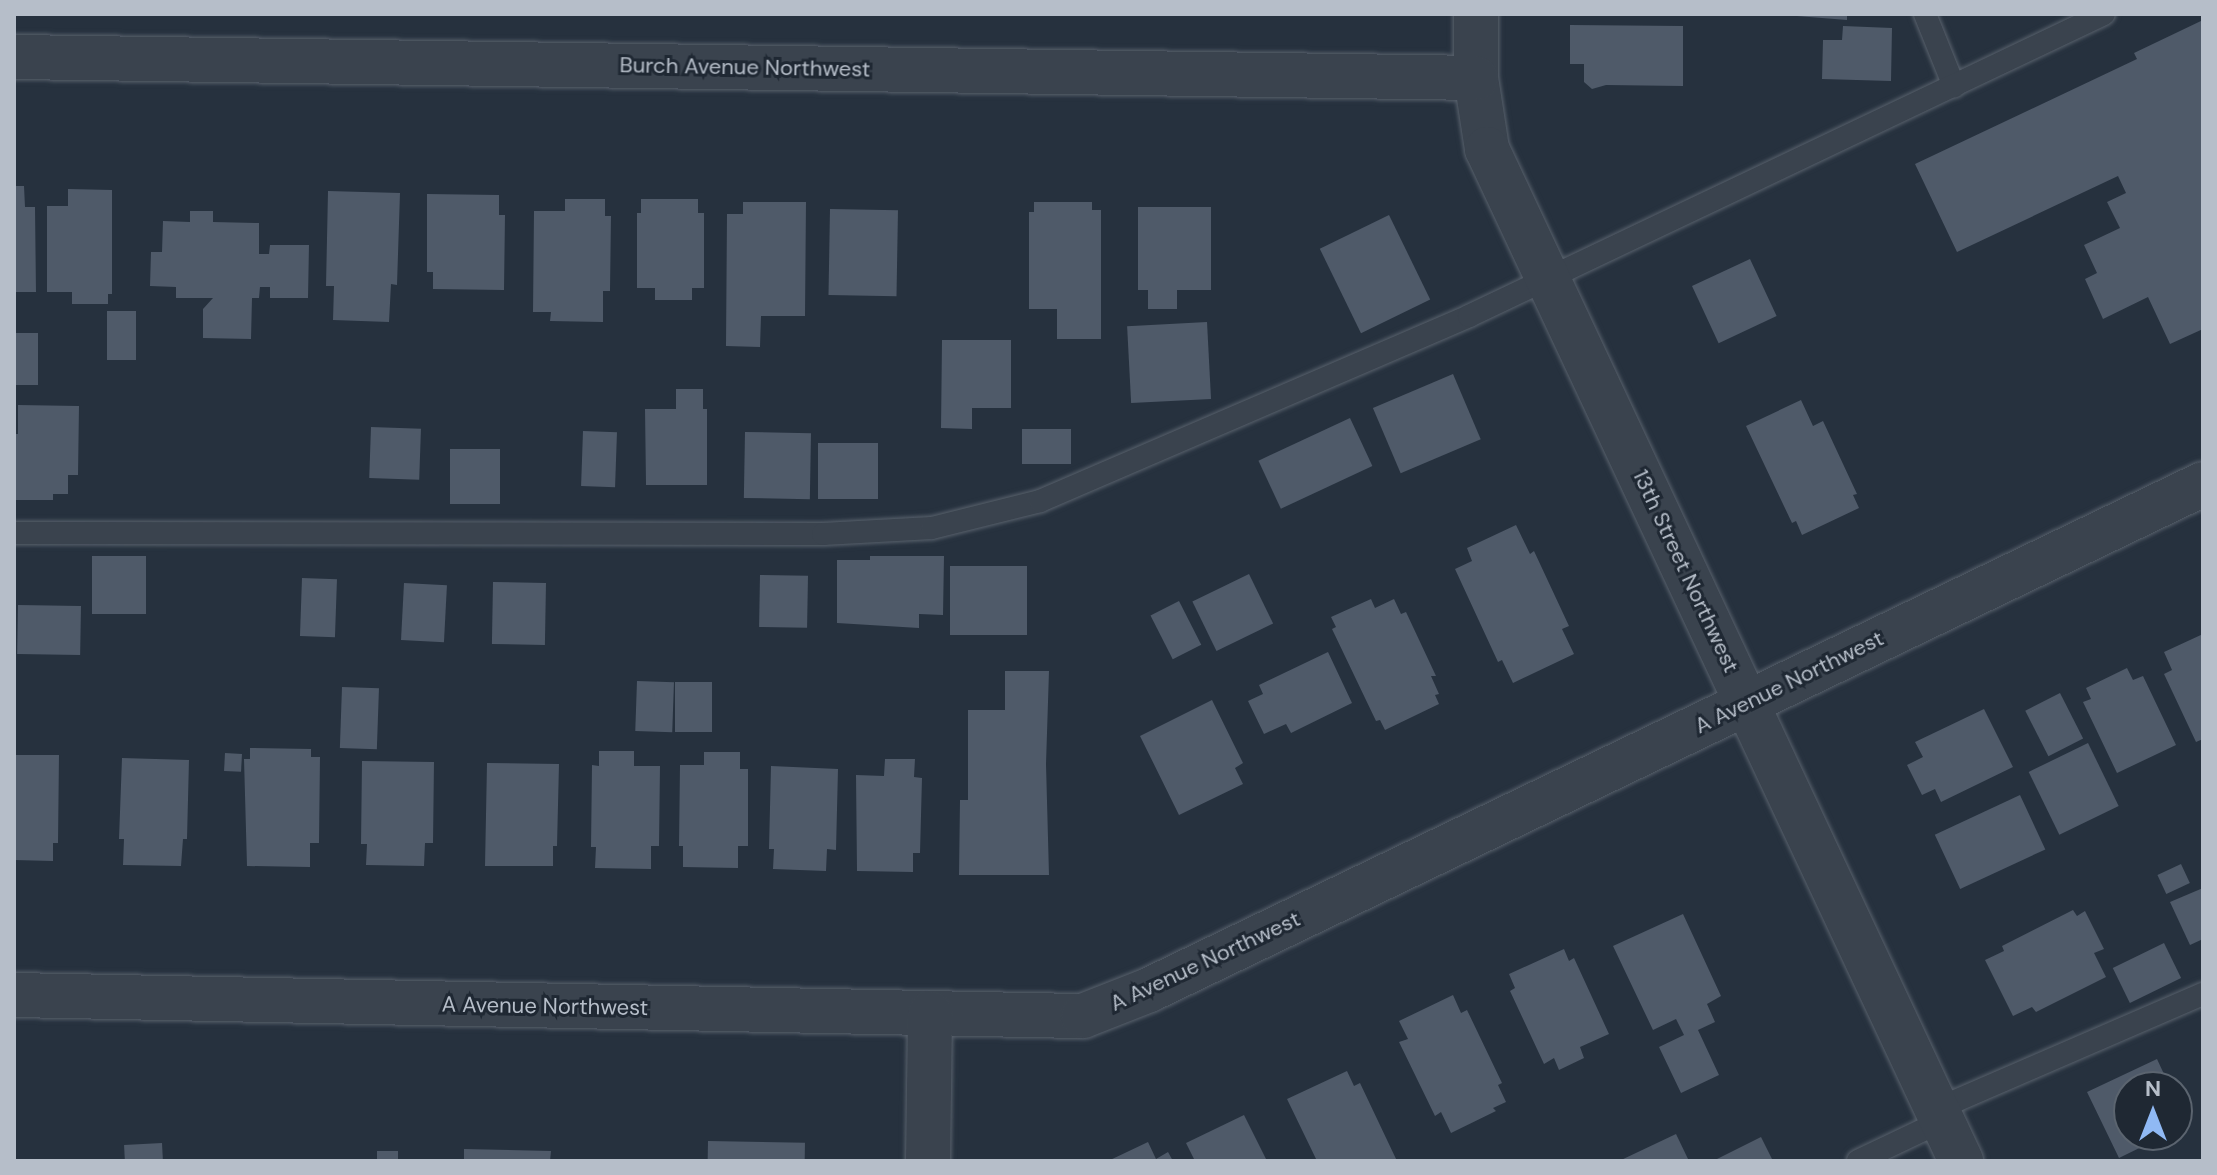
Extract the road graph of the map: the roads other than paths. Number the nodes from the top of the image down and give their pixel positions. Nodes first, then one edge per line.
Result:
1 (1476, 14) edge
2 (1925, 14) edge
3 (2104, 14) edge
4 (14, 57) edge
5 (1476, 78) junction
6 (1954, 86) junction
7 (1547, 279) junction
8 (2203, 484) edge
9 (14, 533) edge
10 (1748, 701) junction
11 (2203, 994) edge
12 (14, 995) edge
13 (930, 1013) junction
14 (1940, 1115) junction
15 (928, 1161) edge
16 (1858, 1161) edge
17 (1961, 1161) edge

1 - 5 street, 13th Street Northwest
2 - 6 lane
3 - 6 lane
4 - 5 street, Burch Avenue Northwest
5 - 7 street, 13th Street Northwest
6 - 7 lane
7 - 9 lane
7 - 10 street, 13th Street Northwest
8 - 10 street, A Avenue Northwest
10 - 13 street, A Avenue Northwest
10 - 14 street, 13th Street Northwest
11 - 14 lane
12 - 13 street, A Avenue Northwest
13 - 15 street
14 - 16 lane
14 - 17 street, 13th Street Northwest

